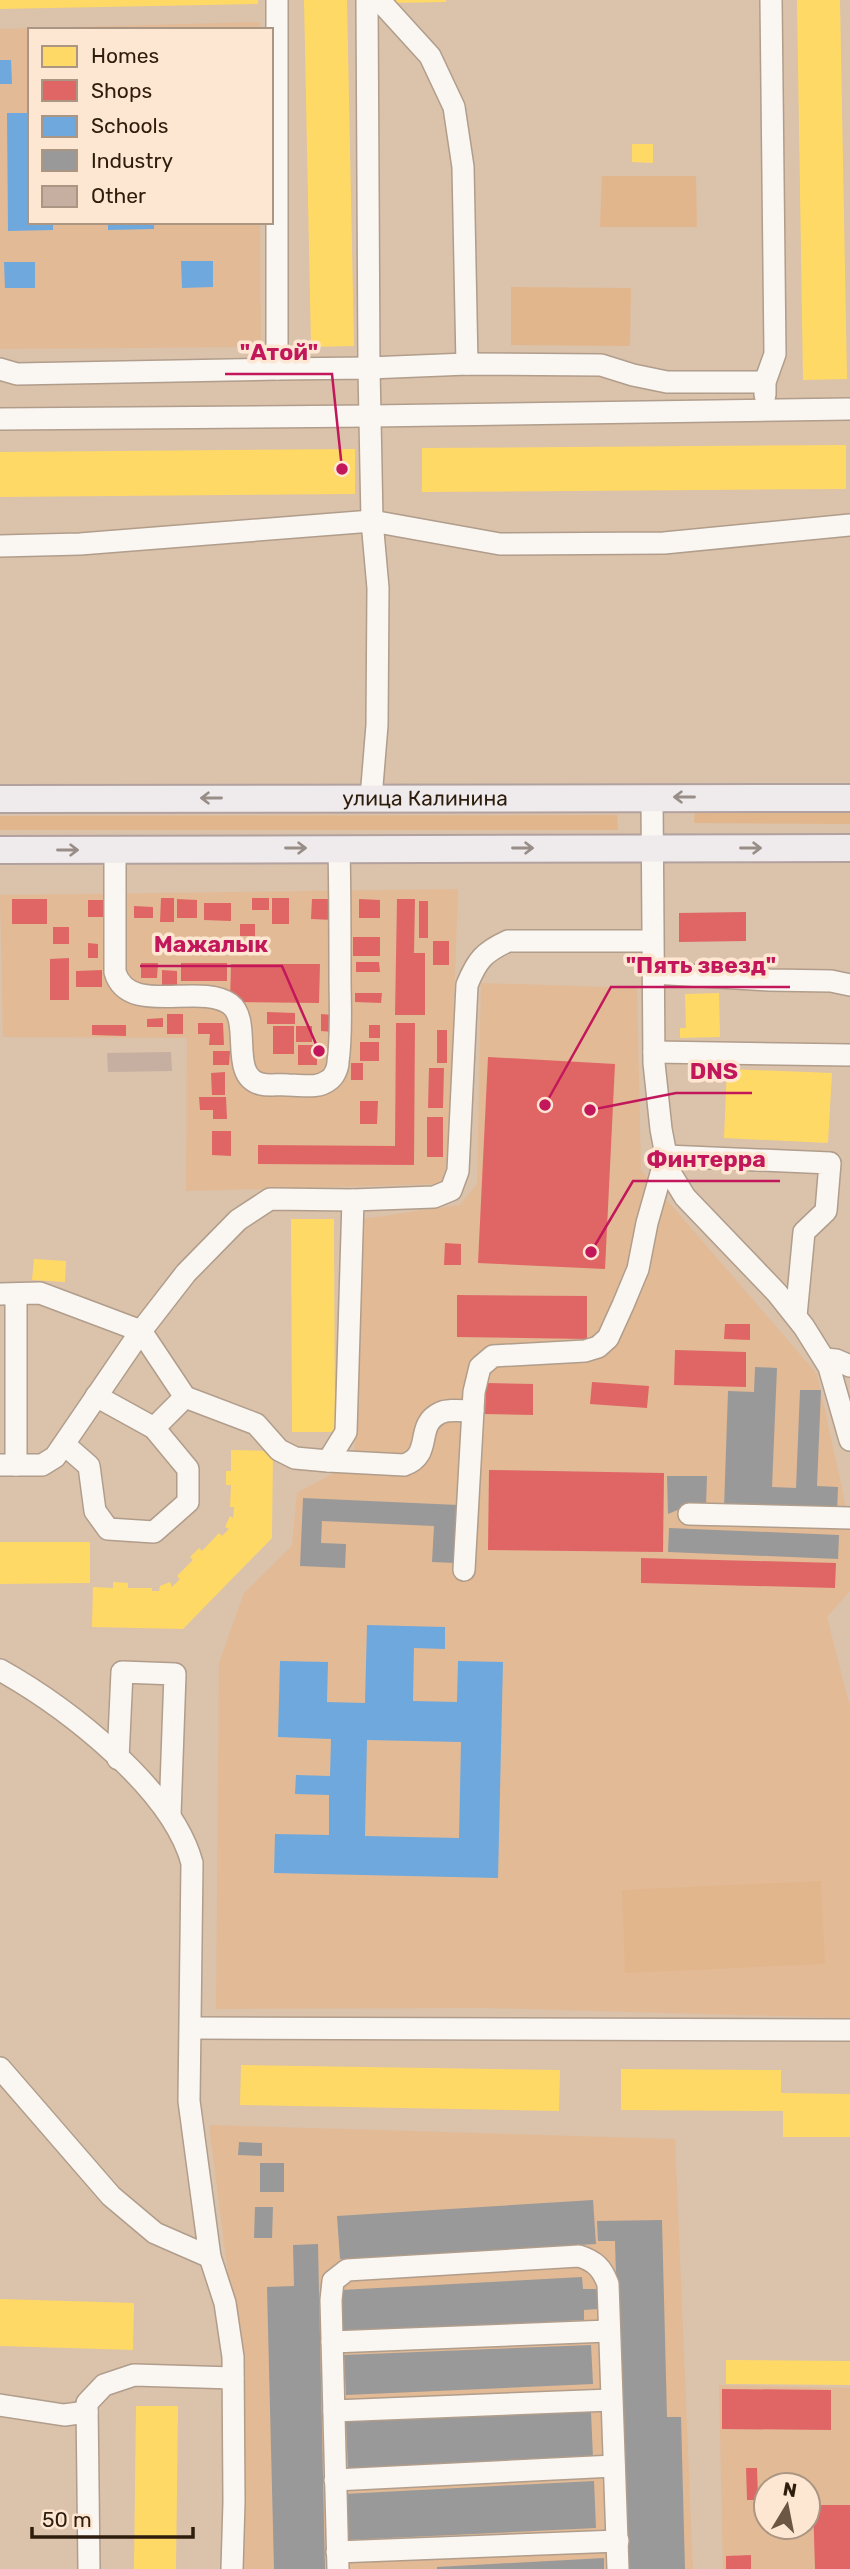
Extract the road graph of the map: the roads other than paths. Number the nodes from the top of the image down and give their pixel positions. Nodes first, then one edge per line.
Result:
1 (277, 0) edge
2 (367, 0) edge
3 (379, 0) edge
4 (771, 0) edge
5 (467, 364) junction
6 (369, 368) junction
7 (0, 369) edge
8 (277, 369) junction
9 (765, 382) junction
10 (850, 409) edge
11 (766, 410) junction
12 (371, 416) junction
13 (0, 419) edge
14 (372, 521) junction
15 (850, 525) edge
16 (0, 546) edge
17 (652, 797) junction
18 (371, 798) junction
19 (850, 798) edge
20 (0, 799) edge
21 (339, 848) junction
22 (652, 848) junction
23 (850, 848) edge
24 (0, 850) edge
25 (114, 850) junction
26 (652, 941) junction
27 (653, 973) junction
28 (850, 985) edge
29 (654, 1052) junction
30 (850, 1055) edge
31 (666, 1156) junction
32 (353, 1200) junction
33 (8, 1294) edge
34 (796, 1316) junction
35 (141, 1331) junction
36 (825, 1359) junction
37 (850, 1366) edge
38 (96, 1396) junction
39 (185, 1397) junction
40 (473, 1411) junction
41 (154, 1428) junction
42 (850, 1440) edge
43 (65, 1445) junction
44 (328, 1461) junction
45 (8, 1465) edge
46 (689, 1514) dead end
47 (850, 1518) edge
48 (464, 1570) dead end
49 (0, 1670) edge
50 (118, 1759) junction
51 (170, 1815) junction
52 (191, 2028) junction
53 (850, 2030) edge
54 (0, 2068) edge
55 (210, 2257) junction
56 (608, 2331) junction
57 (332, 2342) junction
58 (233, 2378) junction
59 (611, 2400) junction
60 (0, 2405) edge
61 (334, 2411) junction
62 (87, 2412) junction
63 (614, 2466) junction
64 (335, 2480) junction
65 (618, 2541) junction
66 (337, 2560) edge
67 (89, 2569) edge
68 (232, 2569) edge
69 (618, 2569) edge

1 - 8 street
2 - 6 street
3 - 5 street
4 - 9 street
5 - 6 street
5 - 9 street
6 - 8 street
6 - 12 street
7 - 8 street
9 - 11 street
10 - 11 street
11 - 12 street
12 - 13 street
12 - 14 street
14 - 15 street
14 - 16 street
14 - 18 street
17 - 18 main road, улица Калинина
19 -> 17 main road, улица Калинина
17 - 22 street
18 -> 20 main road, улица Калинина
21 -> 22 main road
25 -> 21 main road
21 - 25 street
22 -> 23 main road
22 - 26 street
24 -> 25 main road
26 - 27 street
26 - 32 street
27 - 28 street
27 - 29 street
29 - 30 street
29 - 31 street
31 - 34 street
31 - 34 street
31 - 40 street
32 - 35 street
32 - 44 street
33 - 35 street
33 - 45 street
34 - 36 street
35 - 38 street
35 - 39 street
36 - 37 street
36 - 42 street
38 - 41 street
38 - 43 street
39 - 41 street
39 - 44 street
40 - 44 street
40 - 48 street
41 - 43 street
43 - 45 street
46 - 47 street
49 - 50 street
50 - 51 street
50 - 51 street
51 - 52 street
52 - 53 street
52 - 55 street
54 - 55 street
55 - 58 street
56 - 57 street
56 - 57 street
56 - 59 street
57 - 61 street
58 - 62 street
58 - 68 street
59 - 61 street
59 - 63 street
60 - 62 street
61 - 64 street
62 - 67 street
63 - 64 street
63 - 65 street
64 - 66 street
65 - 66 street
65 - 69 street

